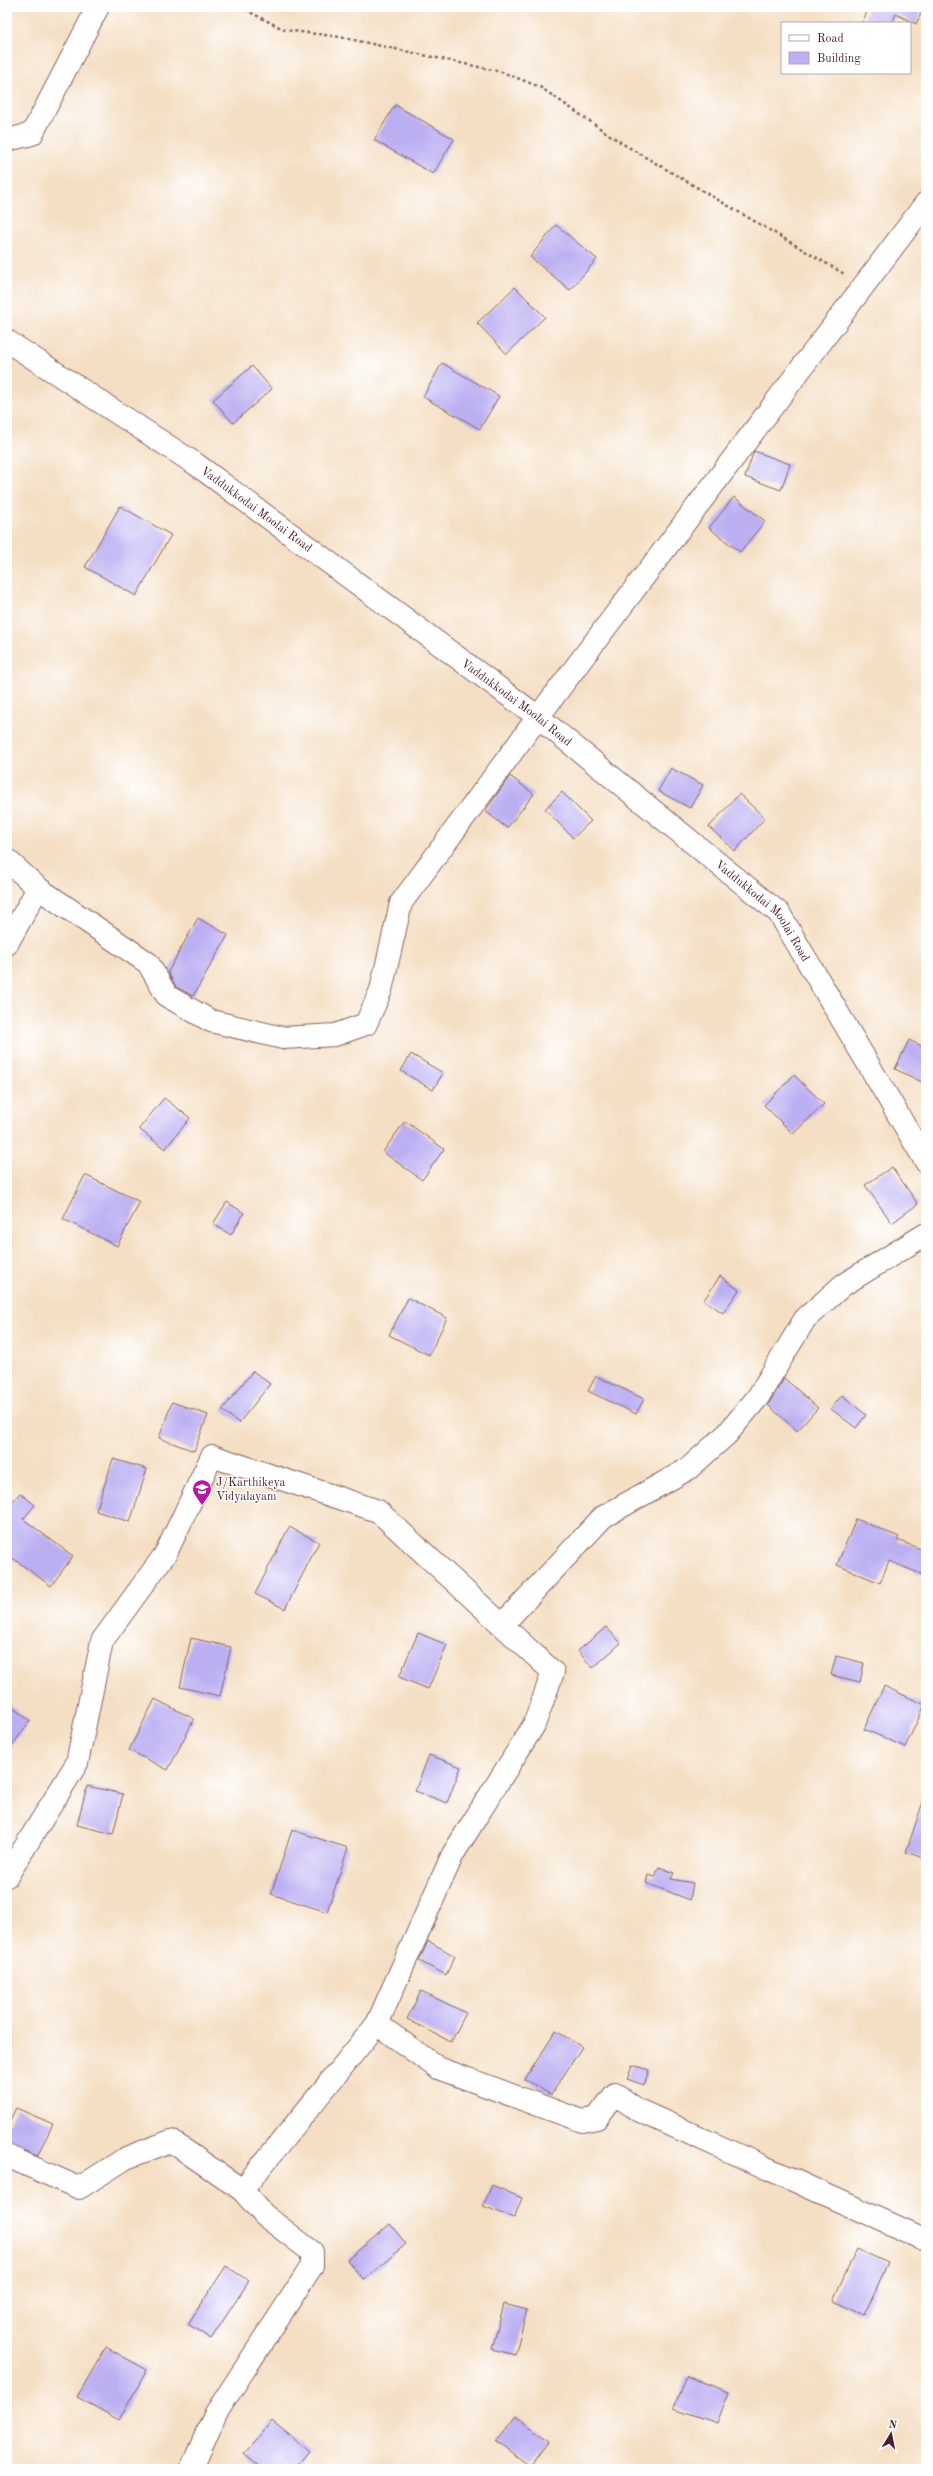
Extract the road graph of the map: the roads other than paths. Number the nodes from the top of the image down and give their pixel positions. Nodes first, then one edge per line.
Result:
1 (98, 7) edge
2 (7, 140) edge
3 (926, 204) edge
4 (7, 341) edge
5 (538, 717) junction
6 (7, 860) edge
7 (38, 888) junction
8 (7, 944) edge
9 (926, 1162) edge
10 (926, 1234) edge
11 (502, 1625) junction
12 (7, 1876) edge
13 (377, 2024) junction
14 (7, 2156) edge
15 (242, 2190) junction
16 (926, 2240) edge
17 (191, 2469) edge

1 - 2 street
3 - 5 street
4 - 5 street, Vaddukkodai Moolai Road
5 - 7 street
5 - 9 street, Vaddukkodai Moolai Road
6 - 7 street
7 - 8 street
10 - 11 street
11 - 12 street
11 - 13 street
13 - 15 street
13 - 16 street
14 - 15 street
15 - 17 street

